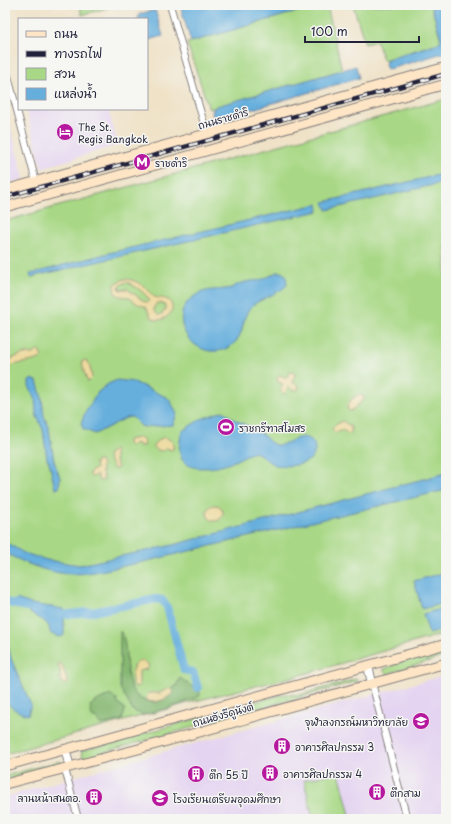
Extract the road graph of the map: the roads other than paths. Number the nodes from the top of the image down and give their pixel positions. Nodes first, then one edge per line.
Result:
1 (170, 5) edge
2 (5, 65) edge
3 (446, 67) edge
4 (446, 84) edge
5 (369, 89) junction
6 (373, 104) junction
7 (207, 134) junction
8 (36, 182) junction
9 (5, 190) edge
10 (40, 197) junction
11 (5, 207) edge
12 (446, 644) edge
13 (446, 663) edge
14 (368, 666) junction
15 (372, 683) junction
16 (65, 749) junction
17 (5, 766) edge
18 (68, 768) junction
19 (5, 784) edge
20 (78, 819) edge
21 (407, 819) edge

1 - 7 street
2 - 8 street
3 - 5 main road, ถนนราชดำริ
4 - 6 main road
5 - 6 main road
5 - 7 main road, ถนนราชดำริ
6 - 10 main road
7 - 8 main road, ถนนราชดำริ
8 - 9 main road, ถนนราชดำริ
8 - 10 main road
10 - 11 main road
12 - 14 main road, ถนนอังรีดูนังต์
13 - 15 main road, ถนนอังรีดูนังต์
14 - 15 street
14 - 16 main road, ถนนอังรีดูนังต์
15 - 18 main road, ถนนอังรีดูนังต์
15 - 21 street
16 - 17 main road, ถนนอังรีดูนังต์
16 - 18 street
18 - 19 main road, ถนนอังรีดูนังต์
18 - 20 street

